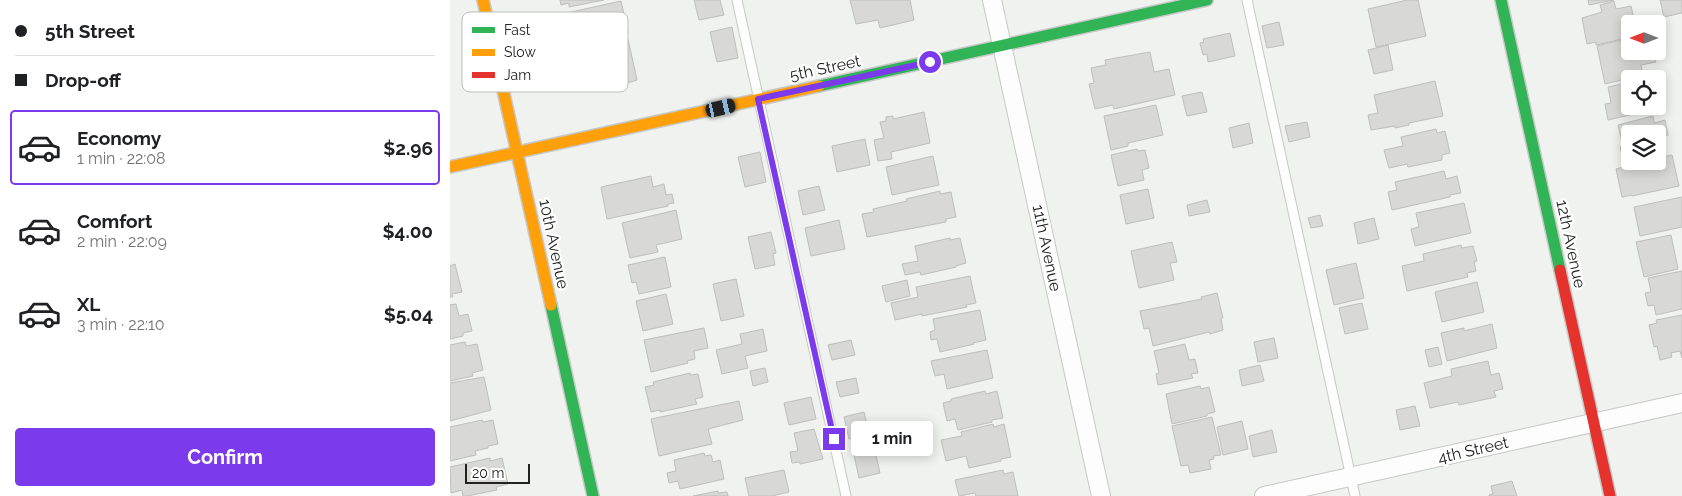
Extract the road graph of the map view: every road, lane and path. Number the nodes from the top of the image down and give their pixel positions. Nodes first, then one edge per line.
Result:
1 (737, 0) edge
2 (992, 0) edge
3 (1206, 0) edge
4 (1247, 0) edge
5 (1501, 0) edge
6 (1002, 46) junction
7 (503, 92) edge
8 (758, 99) junction
9 (517, 152) junction
10 (450, 167) edge
11 (1682, 404) edge
12 (1594, 423) junction
13 (1351, 477) junction
14 (593, 496) edge
15 (846, 496) edge
16 (1102, 496) edge
17 (1264, 496) edge
18 (1355, 496) edge
19 (1610, 496) edge

1 - 8 lane
2 - 6 street, 11th Avenue
3 - 6 street, 5th Street
4 - 13 lane
5 - 12 street, 12th Avenue
6 - 8 street, 5th Street
6 - 16 street, 11th Avenue
7 - 9 street, 10th Avenue
8 - 9 street, 5th Street
8 - 15 lane
9 - 10 street, 5th Street
9 - 14 street, 10th Avenue
11 - 12 street, 4th Street
12 - 13 street, 4th Street
12 - 19 street, 12th Avenue
13 - 17 street, 4th Street
13 - 18 lane

